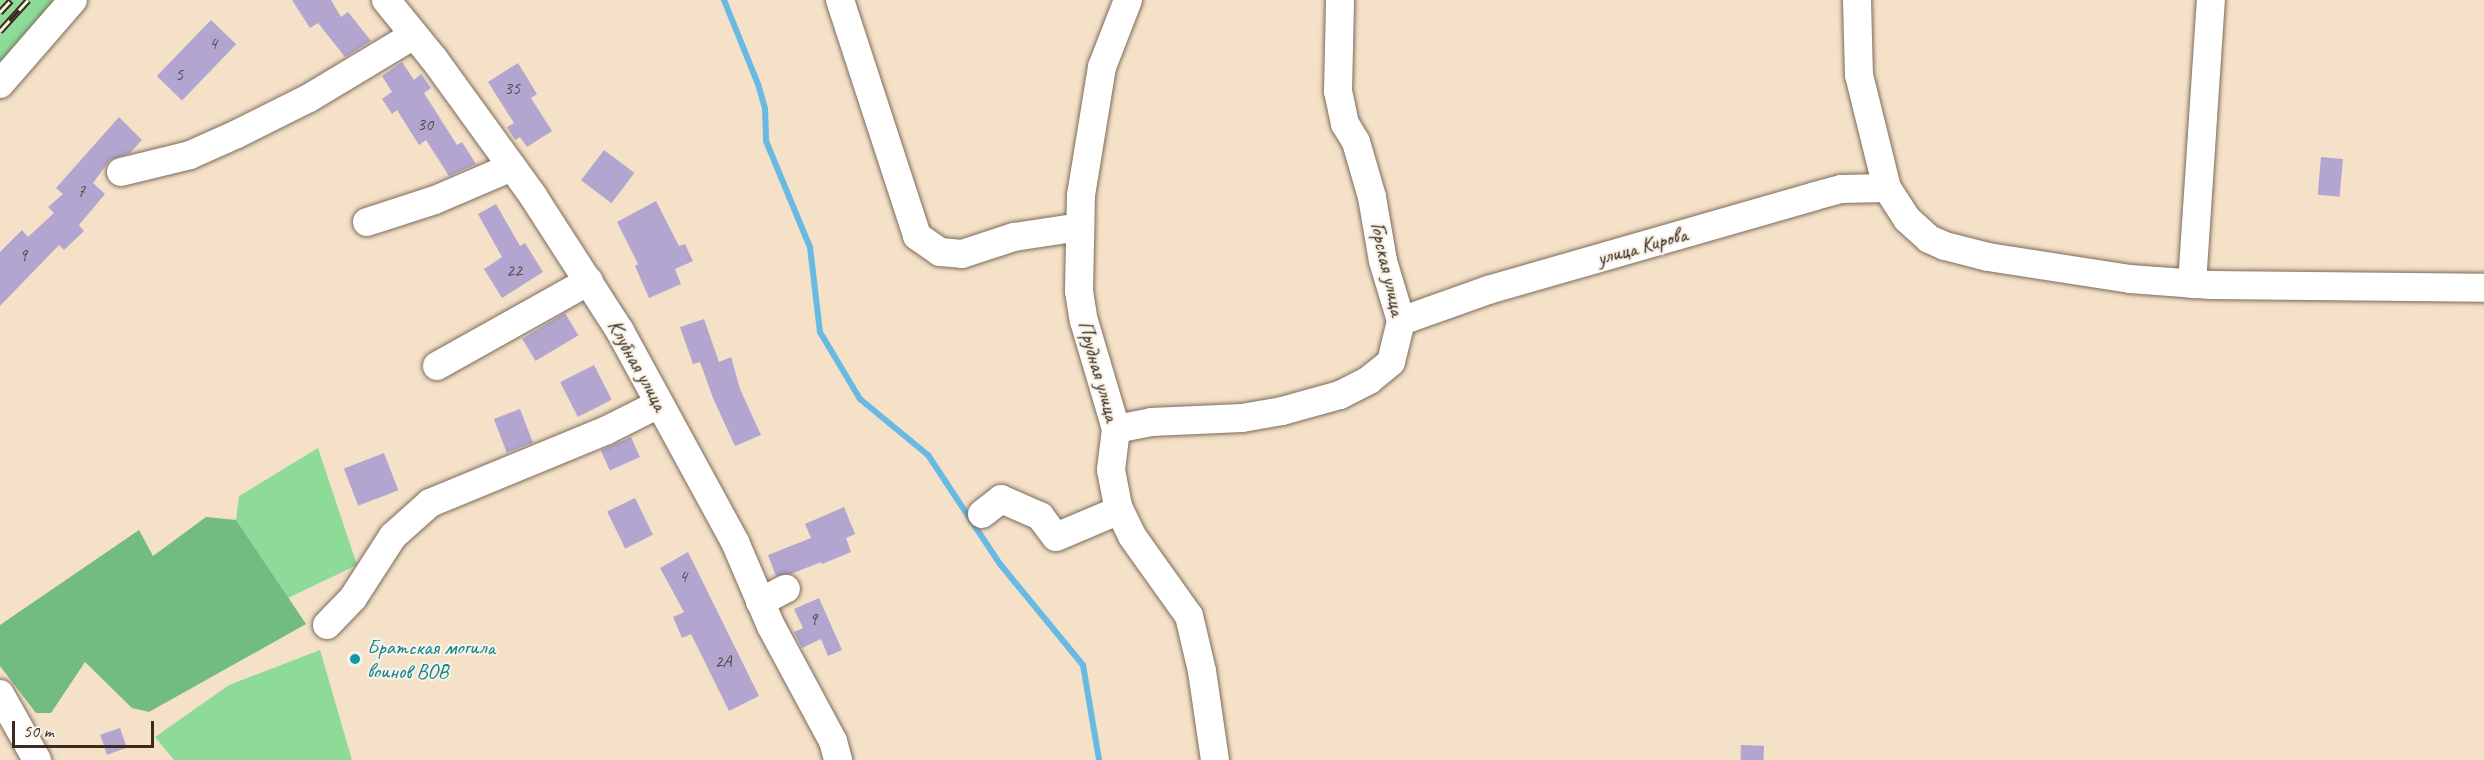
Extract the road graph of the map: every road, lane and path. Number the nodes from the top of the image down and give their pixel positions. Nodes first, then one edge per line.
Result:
1 (73, 0) edge
2 (386, 0) edge
3 (840, 0) edge
4 (1128, 0) edge
5 (1341, 0) edge
6 (1857, 0) edge
7 (2211, 0) edge
8 (414, 35) junction
9 (0, 84) edge
10 (512, 167) junction
11 (121, 171) dead end
12 (1887, 188) junction
13 (367, 222) dead end
14 (1080, 227) junction
15 (589, 281) junction
16 (2192, 284) junction
17 (2484, 288) edge
18 (1401, 321) junction
19 (437, 366) dead end
20 (659, 404) junction
21 (1116, 429) junction
22 (1120, 510) junction
23 (982, 514) dead end
24 (786, 589) dead end
25 (760, 602) junction
26 (327, 625) dead end
27 (0, 694) edge
28 (37, 760) edge
29 (838, 760) edge
30 (1215, 760) edge

1 - 9 street
2 - 8 street, Клубная улица
3 - 14 street
4 - 14 street, Прудная улица
5 - 18 street, Горская улица
6 - 12 street
7 - 16 street
8 - 10 street, Клубная улица
8 - 11 street
10 - 13 street
10 - 15 street, Клубная улица
12 - 16 street
12 - 18 street, улица Кирова
14 - 21 street, Прудная улица
15 - 19 street
15 - 20 street, Клубная улица
16 - 17 street
18 - 21 street, Горская улица
20 - 25 street, Клубная улица
20 - 26 street
21 - 22 street, Прудная улица
22 - 23 street
22 - 30 street, Прудная улица
24 - 25 street
25 - 29 street, Клубная улица
27 - 28 street

